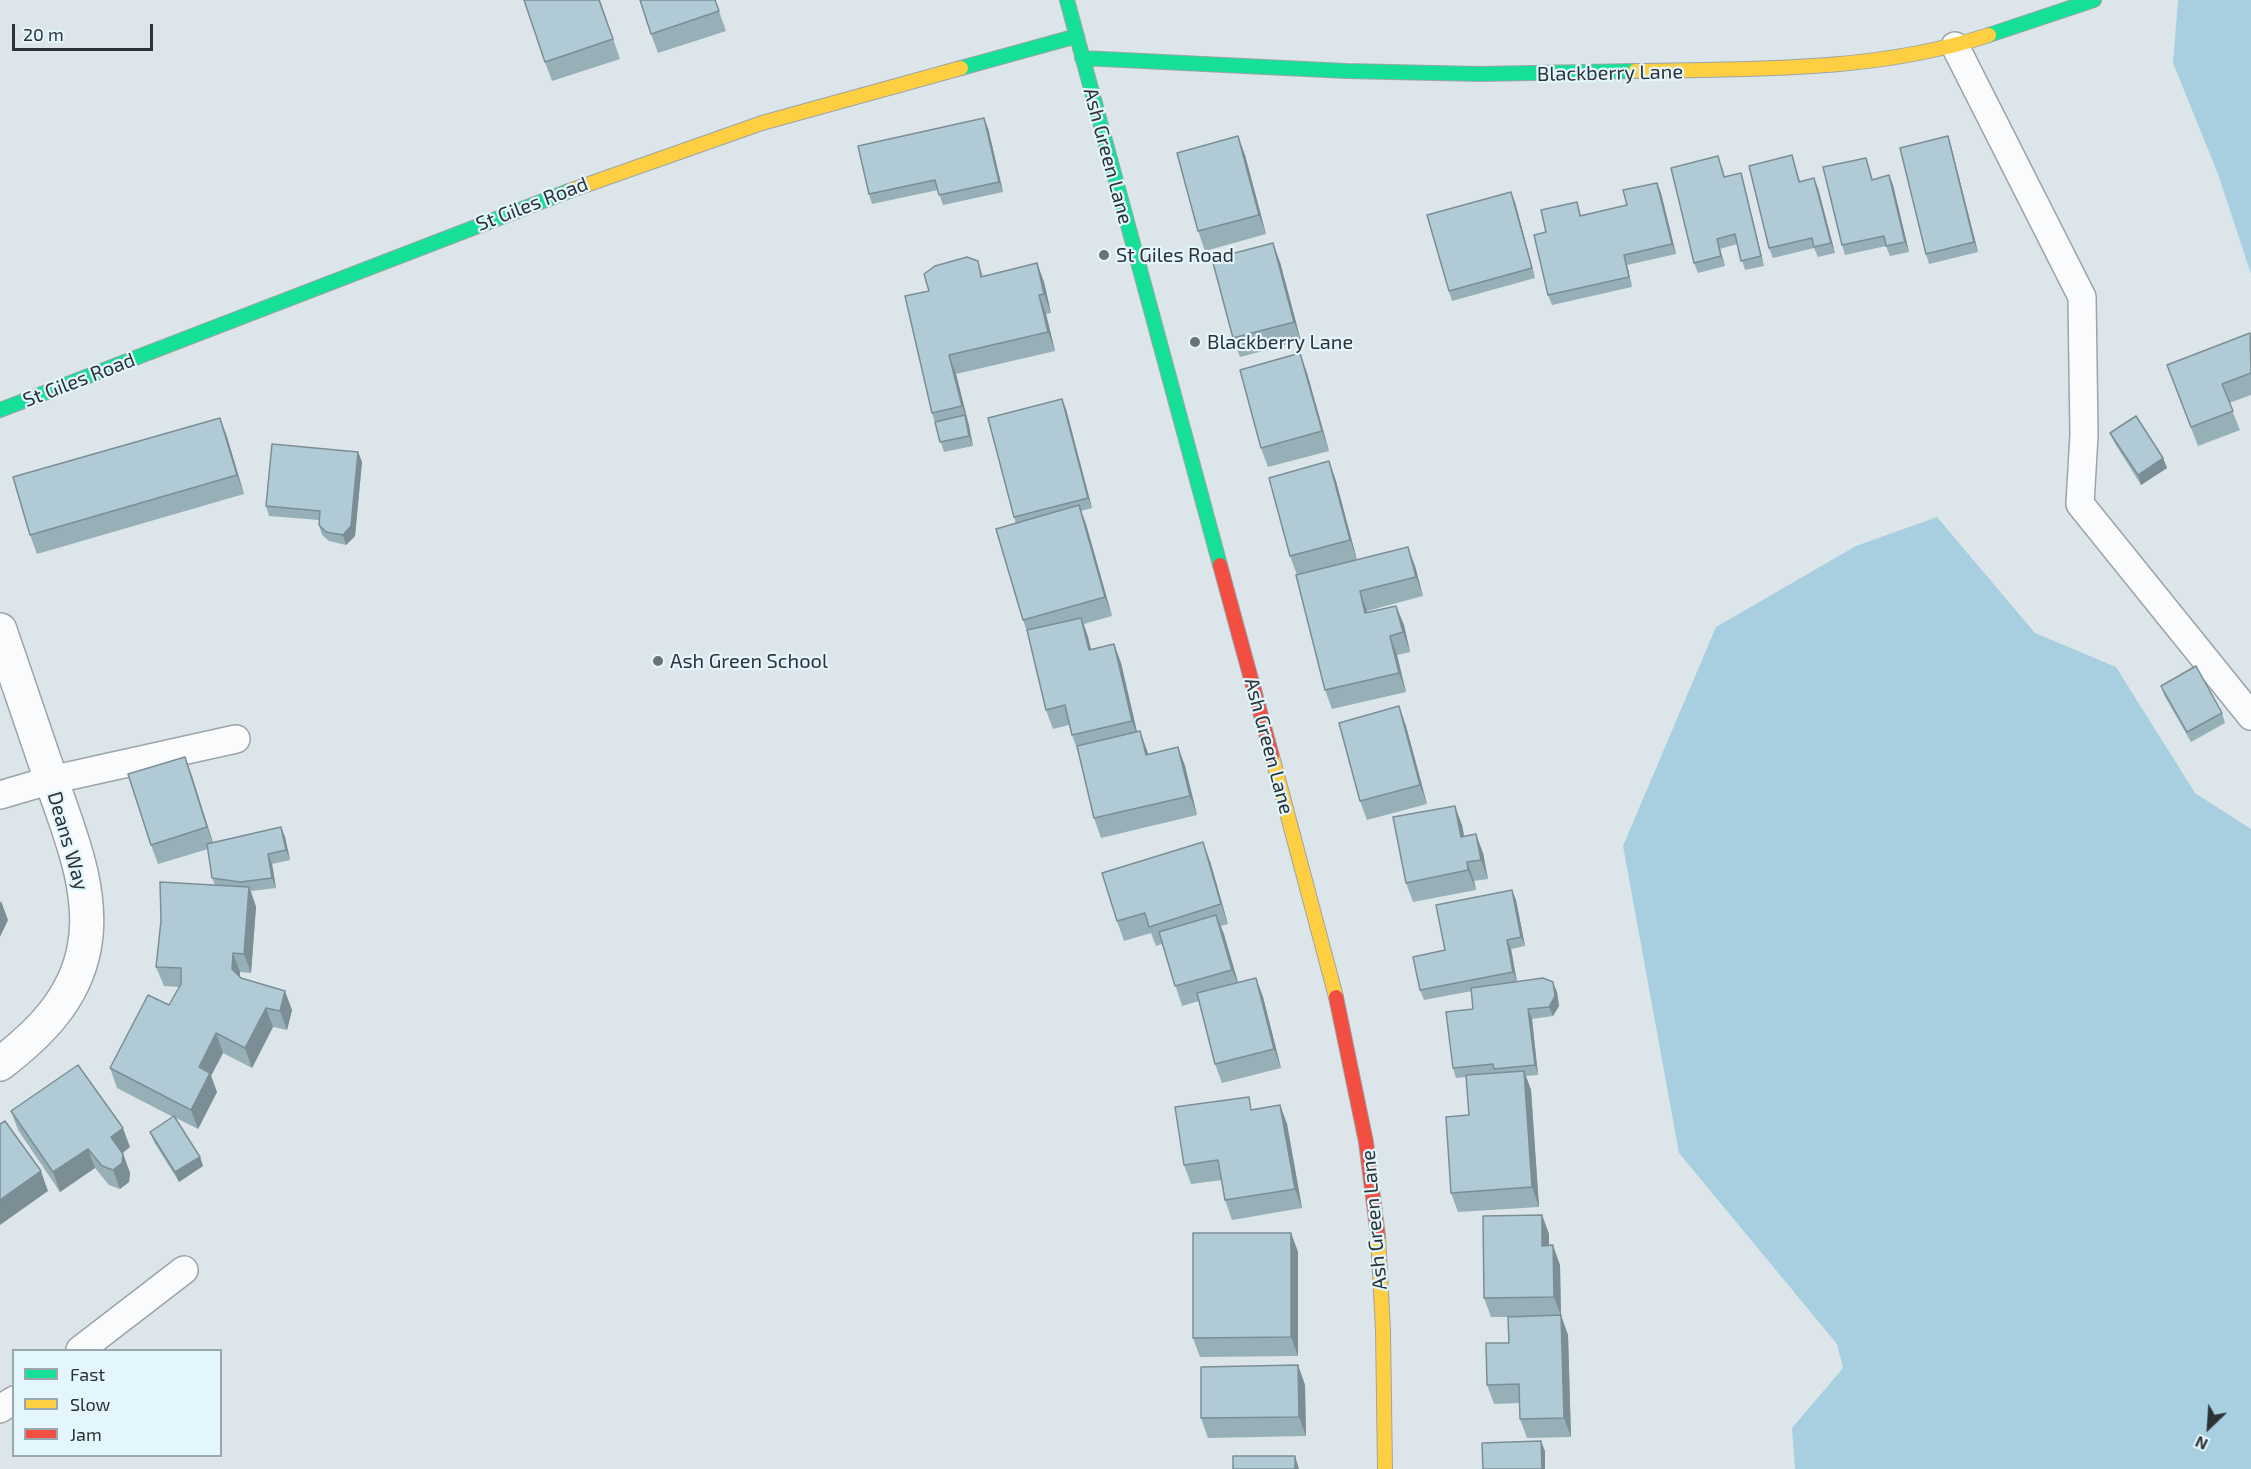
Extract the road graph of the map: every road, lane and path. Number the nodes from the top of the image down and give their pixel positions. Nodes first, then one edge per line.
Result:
1 (1067, 0) edge
2 (2094, 0) edge
3 (1077, 36) junction
4 (1955, 46) junction
5 (1082, 58) junction
6 (0, 410) edge
7 (0, 630) edge
8 (2251, 716) edge
9 (236, 739) dead end
10 (51, 780) junction
11 (0, 795) edge
12 (0, 1064) edge
13 (184, 1270) dead end
14 (81, 1349) edge
15 (1385, 1469) edge

1 - 3 street, Ash Green Lane
2 - 4 street, Blackberry Lane
3 - 5 street, Ash Green Lane
3 - 6 street, St Giles Road
4 - 5 street, Blackberry Lane
4 - 8 lane
5 - 15 street, Ash Green Lane
7 - 10 street, Deans Way
9 - 10 lane
10 - 11 lane
10 - 12 street, Deans Way
13 - 14 lane

